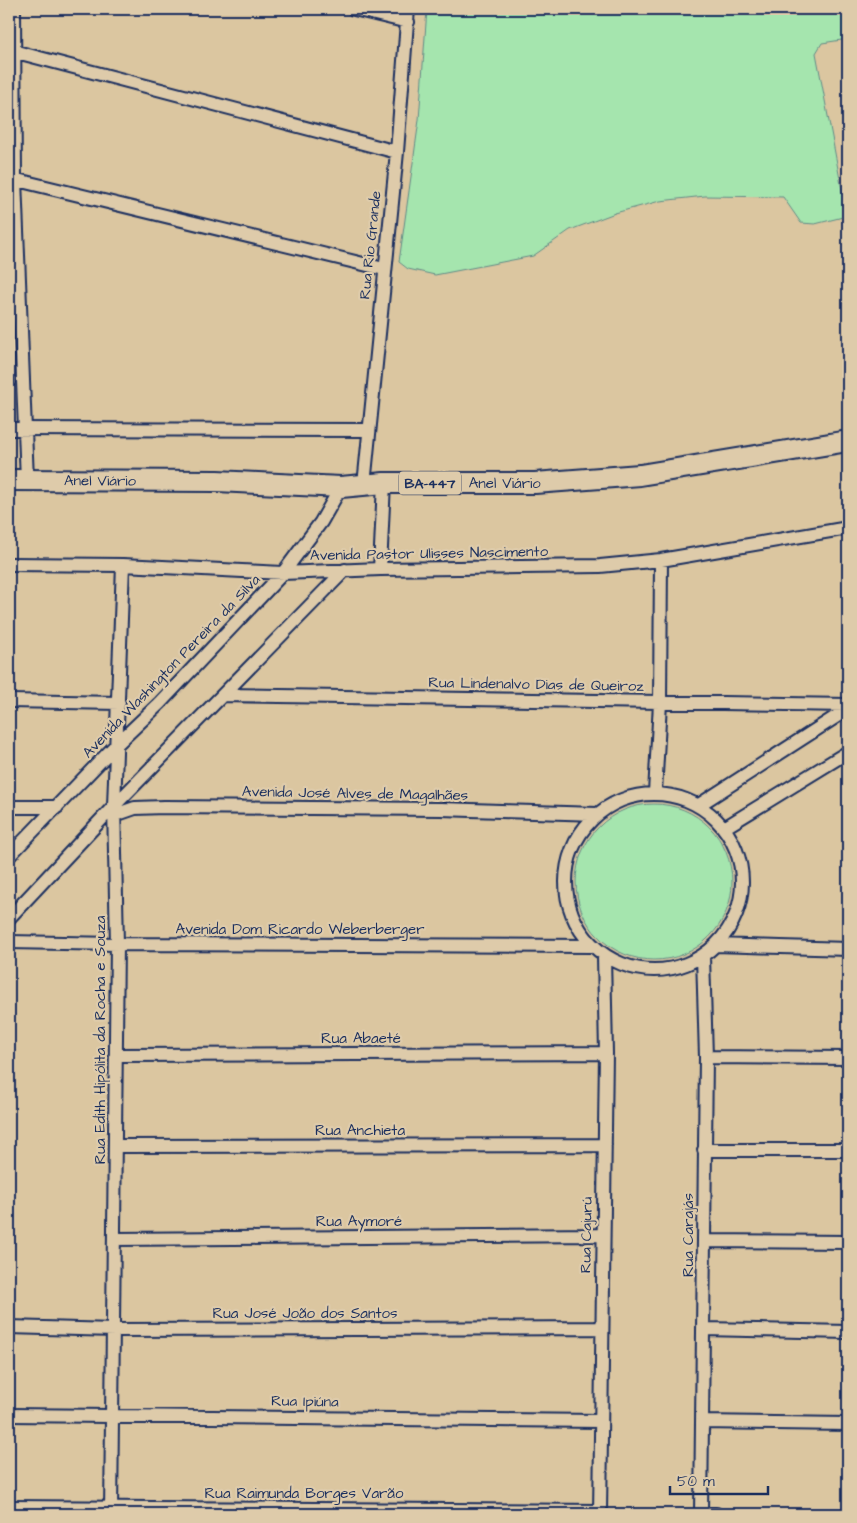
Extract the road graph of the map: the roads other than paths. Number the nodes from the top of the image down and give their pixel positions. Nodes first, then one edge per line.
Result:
1 (14, 9) edge
2 (354, 9) edge
3 (408, 9) edge
4 (408, 22) junction
5 (11, 50) edge
6 (397, 152) junction
7 (12, 179) edge
8 (384, 269) junction
9 (9, 429) edge
10 (25, 429) junction
11 (369, 430) junction
12 (848, 441) edge
13 (18, 480) edge
14 (384, 483) junction
15 (364, 485) junction
16 (341, 487) junction
17 (848, 528) edge
18 (661, 560) junction
19 (9, 564) edge
20 (123, 565) junction
21 (380, 569) junction
22 (345, 570) junction
23 (283, 573) junction
24 (223, 696) junction
25 (9, 701) edge
26 (660, 702) junction
27 (119, 703) junction
28 (848, 705) edge
29 (848, 709) edge
30 (116, 745) junction
31 (847, 757) edge
32 (655, 793) junction
33 (699, 805) junction
34 (57, 806) junction
35 (9, 807) edge
36 (114, 811) junction
37 (597, 814) junction
38 (724, 828) junction
39 (9, 856) edge
40 (9, 918) edge
41 (9, 942) edge
42 (117, 944) junction
43 (716, 945) junction
44 (592, 946) junction
45 (848, 949) edge
46 (604, 956) junction
47 (704, 956) junction
48 (606, 1054) junction
49 (117, 1055) junction
50 (706, 1057) junction
51 (848, 1058) edge
52 (604, 1145) junction
53 (116, 1146) junction
54 (704, 1150) junction
55 (848, 1150) edge
56 (602, 1236) junction
57 (115, 1239) junction
58 (704, 1241) junction
59 (848, 1242) edge
60 (9, 1327) edge
61 (602, 1328) junction
62 (704, 1329) junction
63 (114, 1330) junction
64 (848, 1332) edge
65 (9, 1415) edge
66 (114, 1415) junction
67 (600, 1421) junction
68 (702, 1422) junction
69 (848, 1424) edge
70 (9, 1507) edge
71 (111, 1511) edge
72 (600, 1513) edge
73 (701, 1514) edge
74 (716, 1514) edge

1 - 5 street
2 - 4 street
3 - 4 street, Rua Rio Grande
4 - 6 street, Rua Rio Grande
5 - 6 street
5 - 7 street
6 - 8 street, Rua Rio Grande
7 - 8 street
7 - 10 street
8 - 11 street, Rua Rio Grande
9 - 10 street
10 - 11 street
10 - 13 street
11 - 15 street, Rua Rio Grande
12 - 14 main road, Anel Viário / BA-447
13 - 16 main road, Anel Viário / BA-447
14 - 15 main road, Anel Viário / BA-447
14 - 21 street
15 - 16 main road, Anel Viário / BA-447
16 - 23 street, Avenida Washington Pereira da Silva
17 - 18 street, Avenida Pastor Ulisses Nascimento
18 - 21 street, Avenida Pastor Ulisses Nascimento
18 - 26 street
19 - 20 street, Avenida Pastor Ulisses Nascimento
20 - 23 street, Avenida Pastor Ulisses Nascimento
20 - 27 street, Rua Edith Hipólita da Rocha e Souza
21 - 22 street, Avenida Pastor Ulisses Nascimento
22 - 23 street, Avenida Pastor Ulisses Nascimento
22 - 24 street
23 - 30 street, Avenida Washington Pereira da Silva
24 - 26 street, Rua Lindenalvo Dias de Queiroz
24 - 36 street
25 - 27 street
26 - 28 street, Rua Lindenalvo Dias de Queiroz
26 - 32 street
27 - 30 street, Rua Edith Hipólita da Rocha e Souza
29 - 33 street
30 - 34 street, Avenida Washington Pereira da Silva
30 - 36 street, Rua Edith Hipólita da Rocha e Souza
31 - 38 street
32 - 33 street
32 - 37 street
33 - 38 street
34 - 35 street
34 - 39 street, Avenida Washington Pereira da Silva
36 - 37 street, Avenida José Alves de Magalhães
36 - 40 street
36 - 42 street, Rua Edith Hipólita da Rocha e Souza
37 - 44 street
38 - 43 street
41 - 42 street, Avenida Dom Ricardo Weberberger
42 - 44 street, Avenida Dom Ricardo Weberberger
42 - 49 street, Rua Edith Hipólita da Rocha e Souza
43 - 45 street
43 - 47 street
44 - 46 street
46 - 47 street
46 - 48 street, Rua Cajurú
47 - 50 street, Rua Carajás
48 - 49 street, Rua Abaeté
48 - 52 street, Rua Cajurú
49 - 53 street, Rua Edith Hipólita da Rocha e Souza
50 - 51 street
50 - 54 street, Rua Carajás
52 - 53 street, Rua Anchieta
52 - 56 street, Rua Cajurú
53 - 57 street, Rua Edith Hipólita da Rocha e Souza
54 - 55 street
54 - 58 street, Rua Carajás
56 - 57 street, Rua Aymoré
56 - 61 street, Rua Cajurú
57 - 63 street, Rua Edith Hipólita da Rocha e Souza
58 - 59 street
58 - 62 street, Rua Carajás
60 - 63 street, Rua José João dos Santos
61 - 63 street, Rua José João dos Santos
61 - 67 street, Rua Cajurú
62 - 64 street
62 - 68 street, Rua Carajás
63 - 66 street, Rua Edith Hipólita da Rocha e Souza
65 - 66 street, Rua Ipiúna
66 - 67 street, Rua Ipiúna
66 - 71 street, Rua Edith Hipólita da Rocha e Souza
67 - 72 street, Rua Cajurú
68 - 69 street
68 - 73 street, Rua Carajás
70 - 71 street, Rua Raimunda Borges Varão
71 - 72 street, Rua Raimunda Borges Varão
73 - 74 street

